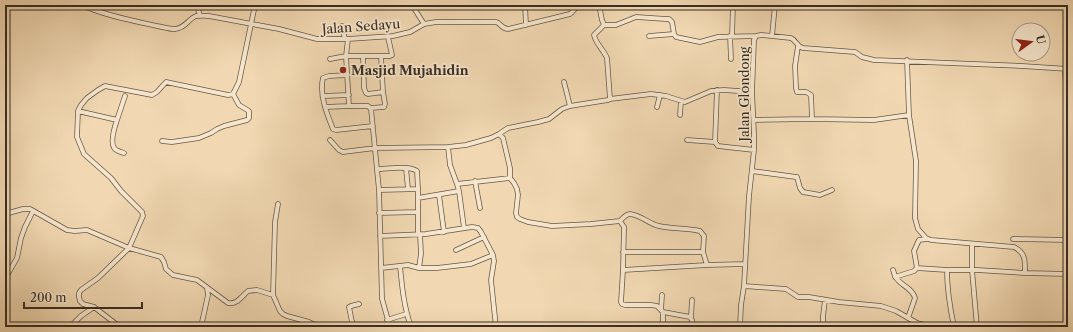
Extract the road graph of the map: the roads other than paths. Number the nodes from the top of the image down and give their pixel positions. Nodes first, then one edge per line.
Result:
1 (82, 5) edge
2 (197, 5) edge
3 (255, 5) edge
4 (412, 5) edge
5 (525, 5) edge
6 (733, 5) edge
7 (775, 5) edge
8 (599, 6) edge
9 (200, 16) junction
10 (251, 24) junction
11 (424, 24) junction
12 (526, 25) junction
13 (604, 25) junction
14 (342, 26) dead end
15 (674, 34) junction
16 (388, 36) junction
17 (649, 36) dead end
18 (731, 36) junction
19 (756, 36) junction
20 (772, 36) junction
21 (346, 39) junction
22 (798, 46) junction
23 (346, 56) junction
24 (363, 56) junction
25 (382, 56) junction
26 (731, 58) dead end
27 (330, 59) dead end
28 (907, 60) junction
29 (1067, 69) edge
30 (348, 75) junction
31 (564, 82) dead end
32 (717, 90) junction
33 (383, 92) junction
34 (752, 92) junction
35 (233, 94) junction
36 (349, 95) junction
37 (660, 95) junction
38 (125, 96) dead end
39 (323, 96) junction
40 (610, 99) junction
41 (681, 101) junction
42 (349, 106) junction
43 (570, 106) junction
44 (657, 107) dead end
45 (325, 108) junction
46 (371, 108) junction
47 (78, 111) junction
48 (680, 115) dead end
49 (909, 115) junction
50 (812, 118) junction
51 (1068, 119) edge
52 (117, 120) junction
53 (754, 120) junction
54 (373, 126) junction
55 (499, 134) junction
56 (1068, 134) edge
57 (330, 140) dead end
58 (687, 140) dead end
59 (162, 141) dead end
60 (715, 142) junction
61 (448, 147) junction
62 (375, 148) junction
63 (754, 150) junction
64 (1068, 152) edge
65 (124, 153) dead end
66 (406, 168) junction
67 (376, 169) junction
68 (752, 171) junction
69 (510, 178) junction
70 (475, 182) junction
71 (457, 184) junction
72 (408, 189) junction
73 (418, 189) junction
74 (379, 190) junction
75 (832, 190) dead end
76 (459, 191) junction
77 (439, 195) junction
78 (418, 198) junction
79 (278, 204) dead end
80 (480, 208) dead end
81 (33, 211) junction
82 (418, 212) junction
83 (379, 213) junction
84 (5, 214) edge
85 (620, 221) junction
86 (1068, 222) edge
87 (464, 228) junction
88 (444, 232) junction
89 (419, 234) junction
90 (380, 236) junction
91 (1068, 236) edge
92 (484, 237) junction
93 (926, 239) junction
94 (1013, 239) dead end
95 (1068, 240) edge
96 (972, 244) junction
97 (129, 248) junction
98 (456, 250) dead end
99 (623, 252) junction
100 (703, 252) junction
101 (493, 255) junction
102 (746, 264) junction
103 (707, 265) junction
104 (400, 266) junction
105 (381, 268) junction
106 (419, 268) junction
107 (917, 268) junction
108 (623, 270) junction
109 (893, 270) dead end
110 (947, 270) junction
111 (972, 270) junction
112 (1025, 274) junction
113 (1068, 274) edge
114 (895, 277) junction
115 (5, 279) edge
116 (744, 286) junction
117 (207, 287) junction
118 (273, 295) junction
119 (662, 295) dead end
120 (692, 300) dead end
121 (825, 300) junction
122 (359, 304) dead end
123 (94, 307) junction
124 (662, 311) junction
125 (406, 314) junction
126 (691, 318) junction
127 (908, 318) junction
128 (387, 320) junction
129 (71, 326) dead end
130 (740, 326) edge
131 (120, 327) edge
132 (201, 327) edge
133 (319, 327) edge
134 (353, 327) edge
135 (390, 327) edge
136 (411, 327) edge
137 (496, 327) edge
138 (663, 327) edge
139 (692, 327) edge
140 (752, 327) edge
141 (823, 327) edge
142 (931, 327) edge
143 (954, 327) edge
144 (977, 327) edge

1 - 9 street
2 - 9 street
3 - 10 street
4 - 11 street
5 - 12 street
6 - 18 street
7 - 20 street
8 - 12 street, Jalan Sedayu
8 - 13 street
9 - 10 street, Jalan Sedayu
10 - 21 street, Jalan Sedayu
10 - 35 street
11 - 12 street, Jalan Sedayu
11 - 16 street, Jalan Sedayu
13 - 15 street
13 - 40 street
14 - 21 street
15 - 17 street
15 - 18 street
16 - 21 street, Jalan Sedayu
16 - 25 street
18 - 19 street
18 - 26 street
19 - 20 street, Jalan Glondong
19 - 34 street, Jalan Glondong
20 - 22 street, Jalan Glondong
21 - 23 street
22 - 28 street, Jalan Glondong
22 - 50 street
23 - 24 street
23 - 27 street
23 - 30 street
24 - 25 street
24 - 33 street
25 - 33 street
28 - 29 street, Jalan Glondong
28 - 49 street
29 - 51 street
30 - 36 street
30 - 39 street
31 - 43 street
32 - 34 street
32 - 41 street
32 - 60 street
33 - 46 street
34 - 53 street, Jalan Glondong
35 - 47 street
35 - 59 street
36 - 39 street
36 - 42 street
37 - 40 street
37 - 41 street
37 - 44 street
38 - 52 street
39 - 45 street
40 - 43 street
41 - 48 street
42 - 45 street
42 - 46 street
43 - 55 street
45 - 54 street
46 - 54 street
47 - 52 street
47 - 97 street
49 - 50 street
49 - 93 street
50 - 53 street
52 - 65 street
53 - 63 street, Jalan Glondong
54 - 62 street
55 - 61 street
55 - 69 street
56 - 64 street
57 - 62 street
58 - 60 street
60 - 63 street
61 - 62 street
61 - 71 street
62 - 67 street
63 - 68 street, Jalan Glondong
66 - 67 street
66 - 72 street
66 - 73 street
67 - 74 street
68 - 75 street
68 - 102 street, Jalan Glondong
69 - 70 street
69 - 85 street
70 - 71 street
70 - 80 street
71 - 76 street
72 - 73 street
72 - 74 street
73 - 78 street
74 - 83 street
76 - 77 street
76 - 87 street
77 - 78 street
77 - 88 street
78 - 82 street
79 - 118 street
81 - 84 street
81 - 97 street
81 - 115 street
82 - 83 street
82 - 89 street
83 - 90 street
85 - 99 street
85 - 100 street
86 - 91 street
87 - 88 street
87 - 92 street
88 - 89 street
89 - 90 street
89 - 106 street
90 - 105 street
92 - 98 street
92 - 101 street
93 - 96 street
93 - 107 street
94 - 95 street
96 - 111 street
96 - 112 street
97 - 117 street
97 - 123 street
99 - 100 street
99 - 108 street
100 - 103 street
101 - 106 street
101 - 137 street
102 - 103 street
102 - 116 street, Jalan Glondong
103 - 108 street
104 - 105 street
104 - 106 street
104 - 125 street
105 - 128 street
107 - 110 street
107 - 114 street
108 - 124 street
109 - 114 street
110 - 111 street
110 - 143 street
111 - 112 street
111 - 144 street
112 - 113 street
114 - 127 street
116 - 121 street
116 - 130 street, Jalan Glondong
117 - 118 street
117 - 132 street
118 - 133 street
119 - 124 street
120 - 126 street
121 - 127 street
121 - 141 street
122 - 134 street
123 - 129 street
123 - 131 street
124 - 126 street
124 - 138 street
125 - 128 street
125 - 136 street
126 - 139 street
127 - 142 street
128 - 135 street
130 - 140 street

